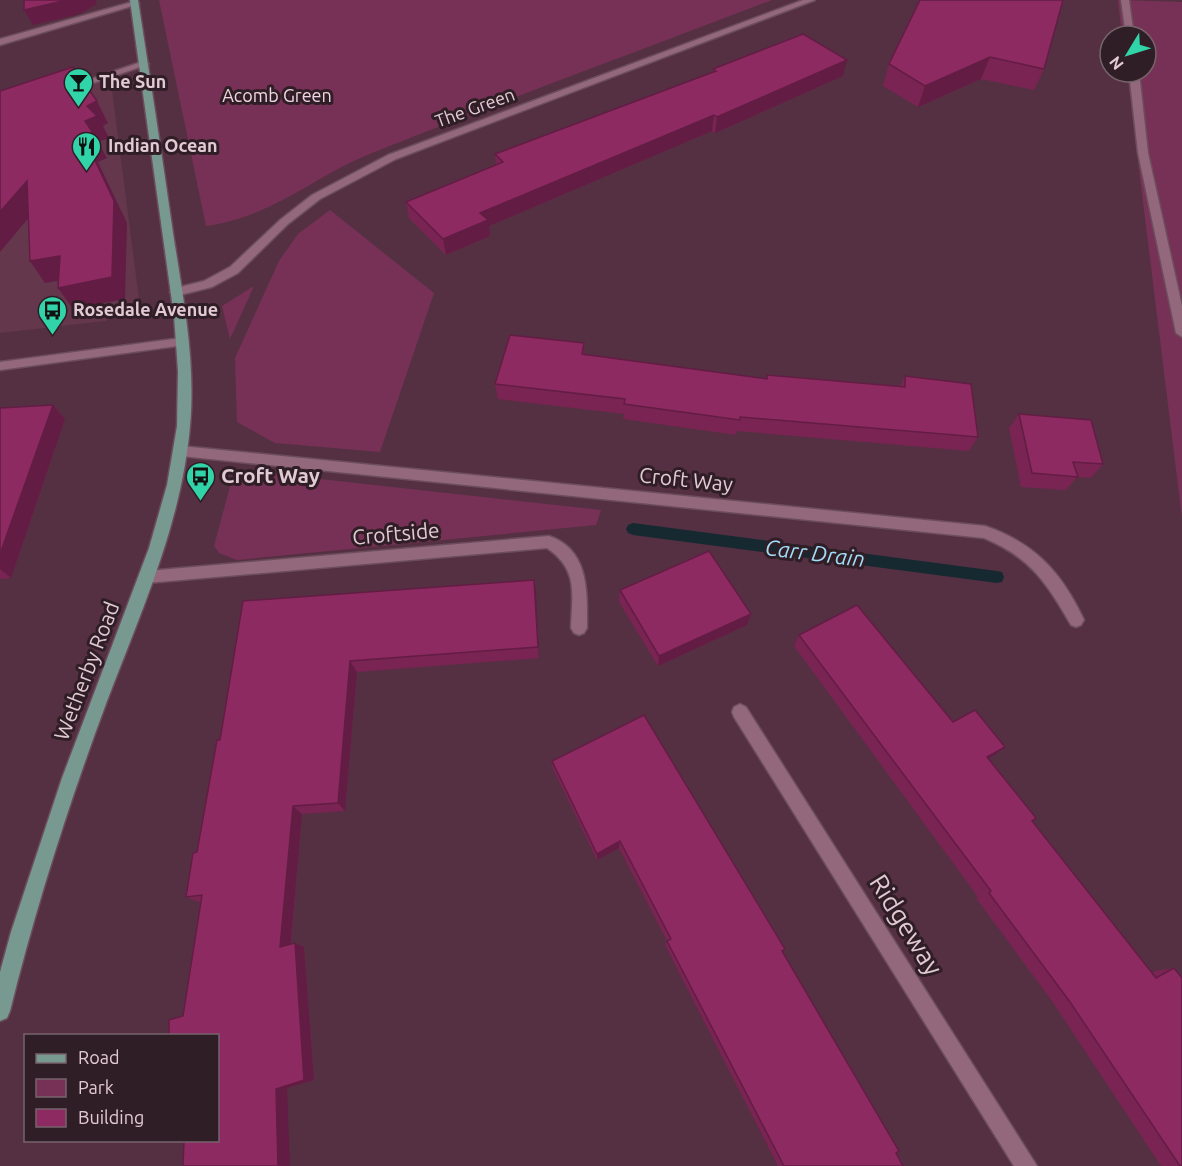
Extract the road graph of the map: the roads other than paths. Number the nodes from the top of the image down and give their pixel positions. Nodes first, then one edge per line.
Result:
1 (811, 0) edge
2 (1125, 0) edge
3 (135, 2) edge
4 (1128, 24) edge
5 (0, 42) edge
6 (144, 64) junction
7 (1135, 84) edge
8 (55, 94) edge
9 (176, 292) junction
10 (1182, 333) edge
11 (181, 342) junction
12 (0, 366) edge
13 (181, 451) junction
14 (147, 578) junction
15 (1076, 620) dead end
16 (579, 628) dead end
17 (740, 712) dead end
18 (0, 1011) edge
19 (1026, 1166) edge

1 - 9 street, The Green
2 - 4 street
3 - 5 street
3 - 6 main road
6 - 8 street
6 - 9 main road
7 - 10 street
9 - 11 main road
11 - 12 street
11 - 13 main road, Wetherby Road
13 - 14 main road, Wetherby Road
13 - 15 street, Croft Way
14 - 16 street, Croftside
14 - 18 main road, Wetherby Road
17 - 19 street, Ridgeway

